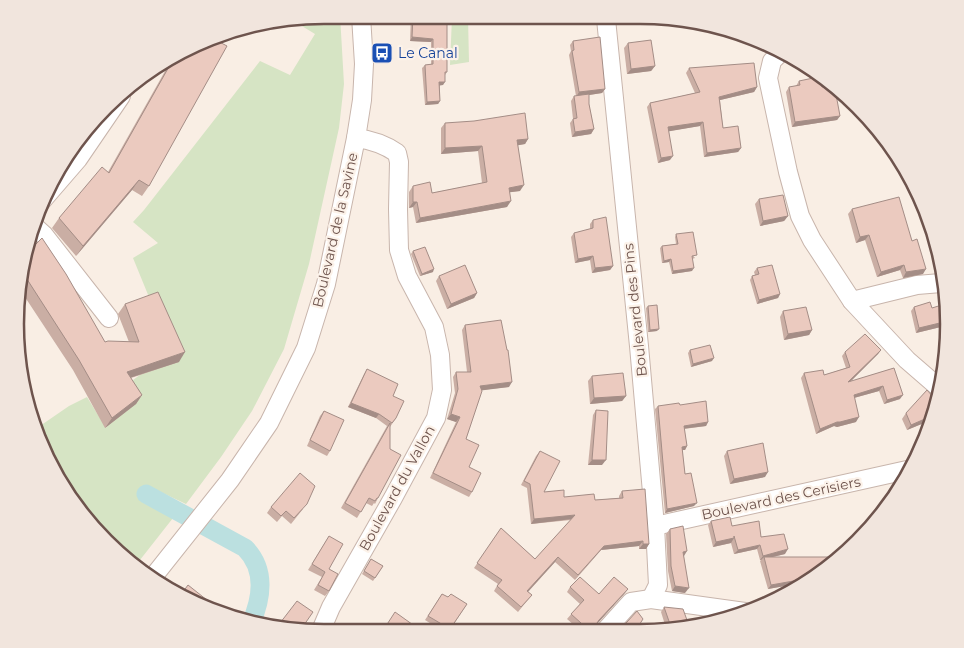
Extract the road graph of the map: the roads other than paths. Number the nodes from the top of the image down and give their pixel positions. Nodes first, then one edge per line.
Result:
1 (362, 24) edge
2 (607, 24) edge
3 (776, 57) edge
4 (106, 118) edge
5 (356, 138) junction
6 (62, 177) edge
7 (39, 230) edge
8 (938, 283) edge
9 (852, 301) junction
10 (110, 318) dead end
11 (934, 383) edge
12 (901, 471) edge
13 (654, 526) junction
14 (156, 573) edge
15 (651, 599) junction
16 (731, 610) edge
17 (324, 624) edge
18 (611, 624) edge

1 - 5 street, Boulevard de la Savine
2 - 13 street, Boulevard des Pins
3 - 9 street
4 - 6 street
5 - 14 street, Boulevard de la Savine
5 - 17 street, Boulevard du Vallon
7 - 10 street
8 - 9 street
9 - 11 street
12 - 13 street, Boulevard des Cerisiers
13 - 15 street, Boulevard des Pins
15 - 16 street
15 - 18 street

